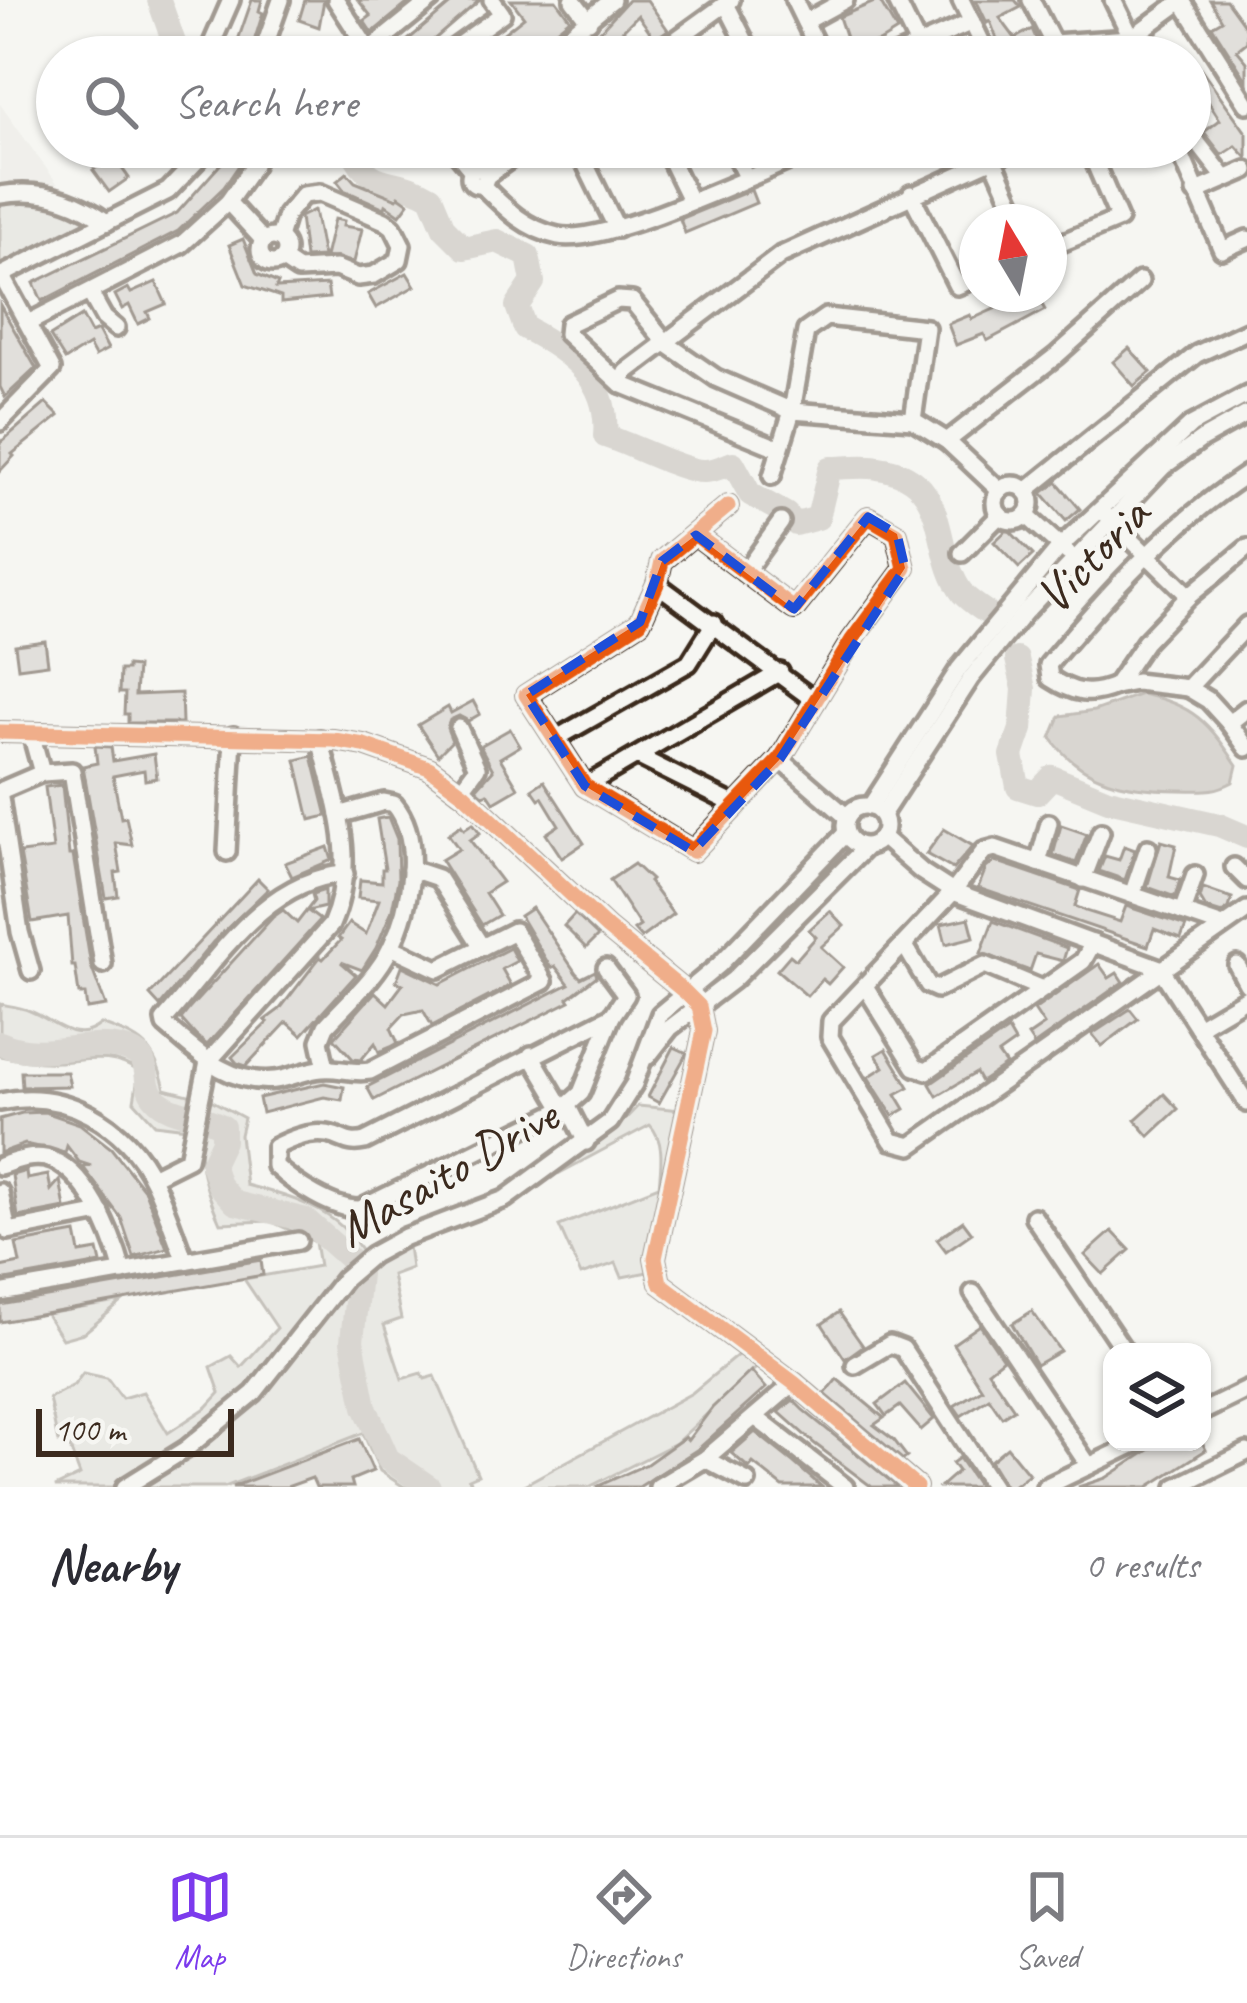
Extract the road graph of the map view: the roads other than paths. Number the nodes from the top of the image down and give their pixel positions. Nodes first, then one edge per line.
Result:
1 (281, 0) edge
2 (336, 0) edge
3 (431, 0) edge
4 (492, 0) edge
5 (573, 0) edge
6 (611, 0) edge
7 (794, 0) edge
8 (845, 0) edge
9 (896, 0) edge
10 (961, 0) edge
11 (1031, 0) edge
12 (1113, 0) edge
13 (1183, 0) edge
14 (227, 2) edge
15 (728, 2) edge
16 (590, 21) junction
17 (805, 22) junction
18 (971, 22) junction
19 (214, 36) edge
20 (268, 36) edge
21 (359, 36) edge
22 (391, 36) edge
23 (471, 36) edge
24 (570, 36) edge
25 (681, 36) edge
26 (743, 36) edge
27 (812, 36) edge
28 (914, 36) edge
29 (939, 36) edge
30 (978, 36) edge
31 (1049, 36) edge
32 (1130, 36) edge
33 (1134, 36) edge
34 (1205, 36) edge
35 (1211, 46) edge
36 (1247, 104) edge
37 (1211, 160) edge
38 (189, 168) edge
39 (251, 168) edge
40 (472, 168) edge
41 (494, 168) edge
42 (588, 168) edge
43 (674, 168) edge
44 (742, 168) edge
45 (765, 168) edge
46 (970, 168) edge
47 (997, 168) edge
48 (1097, 168) edge
49 (1186, 168) edge
50 (1246, 170) edge
51 (480, 177) junction
52 (746, 177) junction
53 (1225, 178) junction
54 (1195, 192) junction
55 (911, 194) junction
56 (0, 195) edge
57 (690, 200) junction
58 (228, 202) junction
59 (1013, 204) edge
60 (107, 222) junction
61 (617, 229) junction
62 (1247, 238) edge
63 (271, 240) junction
64 (1067, 241) edge
65 (1, 276) edge
66 (1140, 281) dead end
67 (959, 285) edge
68 (90, 292) junction
69 (30, 322) junction
70 (116, 328) dead end
71 (1247, 331) edge
72 (667, 344) junction
73 (621, 384) junction
74 (1247, 394) edge
75 (792, 411) junction
76 (1247, 415) edge
77 (1, 419) edge
78 (913, 420) junction
79 (947, 441) junction
80 (780, 449) junction
81 (1247, 474) edge
82 (772, 476) dead end
83 (1026, 490) junction
84 (1000, 491) junction
85 (728, 506) dead end
86 (1000, 515) junction
87 (1026, 515) junction
88 (1106, 515) junction
89 (781, 522) dead end
90 (696, 535) junction
91 (1061, 546) junction
92 (1247, 548) edge
93 (962, 553) dead end
94 (1146, 554) junction
95 (1075, 559) junction
96 (746, 572) junction
97 (657, 584) junction
98 (1190, 596) junction
99 (714, 623) junction
100 (1247, 625) edge
101 (780, 672) junction
102 (1115, 686) junction
103 (1188, 688) junction
104 (815, 700) junction
105 (1247, 709) edge
106 (1229, 723) junction
107 (459, 728) dead end
108 (0, 732) edge
109 (32, 733) junction
110 (233, 736) junction
111 (557, 738) junction
112 (320, 739) junction
113 (1247, 748) edge
114 (639, 758) junction
115 (780, 759) junction
116 (42, 773) junction
117 (585, 786) junction
118 (460, 791) junction
119 (0, 794) edge
120 (736, 805) junction
121 (876, 811) junction
122 (339, 815) junction
123 (1049, 823) dead end
124 (846, 825) junction
125 (1101, 832) dead end
126 (882, 837) junction
127 (866, 847) junction
128 (1148, 848) dead end
129 (227, 853) dead end
130 (1038, 863) junction
131 (1234, 867) dead end
132 (411, 869) junction
133 (345, 874) junction
134 (1195, 875) dead end
135 (1083, 879) junction
136 (1247, 880) edge
137 (953, 892) junction
138 (1132, 895) junction
139 (1247, 910) edge
140 (1182, 912) junction
141 (1223, 926) junction
142 (904, 944) junction
143 (1093, 944) junction
144 (391, 947) junction
145 (482, 947) junction
146 (103, 964) dead end
147 (1237, 965) dead end
148 (606, 968) dead end
149 (1160, 968) junction
150 (32, 970) dead end
151 (1247, 984) edge
152 (865, 986) junction
153 (1042, 988) junction
154 (685, 992) junction
155 (1247, 998) edge
156 (699, 1006) junction
157 (612, 1016) junction
158 (1198, 1027) junction
159 (531, 1055) junction
160 (208, 1062) junction
161 (642, 1066) junction
162 (326, 1068) junction
163 (0, 1102) edge
164 (1247, 1102) edge
165 (566, 1112) junction
166 (586, 1142) junction
167 (0, 1166) edge
168 (152, 1178) junction
169 (0, 1192) edge
170 (101, 1213) junction
171 (1034, 1217) dead end
172 (298, 1241) dead end
173 (185, 1261) junction
174 (123, 1271) junction
175 (0, 1293) edge
176 (973, 1293) dead end
177 (1119, 1343) edge
178 (855, 1365) dead end
179 (794, 1383) junction
180 (1247, 1390) edge
181 (1211, 1408) edge
182 (754, 1417) junction
183 (1120, 1451) edge
184 (1247, 1452) edge
185 (705, 1459) junction
186 (1089, 1466) junction
187 (747, 1481) dead end
188 (125, 1487) edge
189 (658, 1487) edge
190 (845, 1487) edge
191 (916, 1487) edge
192 (993, 1487) edge
193 (1045, 1487) edge
194 (1176, 1487) edge

1 - 20 street
2 - 21 street
3 - 22 street
4 - 23 street
5 - 16 street
6 - 16 street
7 - 17 street
8 - 17 street
9 - 28 street
10 - 18 street
11 - 31 street
12 - 32 street
13 - 33 street
13 - 34 street
14 - 19 street
15 - 25 street
15 - 26 street
16 - 24 street
17 - 27 street
18 - 29 street
18 - 30 street
35 - 36 street
37 - 53 street
38 - 60 street
39 - 58 street
40 - 51 street
41 - 51 street
42 - 61 street
43 - 57 street
44 - 52 street
45 - 52 street
46 - 55 street
47 - 59 street
48 - 64 street
49 - 54 street
50 - 53 street
51 - 61 street
52 - 57 street
53 - 54 street
54 - 62 street
55 - 67 street
55 - 72 street
56 - 60 street
57 - 61 street
58 - 63 street
58 - 68 street
60 - 65 street
63 - 63 street
65 - 69 street
66 - 79 street
68 - 69 street
68 - 70 street
69 - 77 street
71 - 83 street
72 - 73 street
72 - 73 street
72 - 75 street
73 - 80 street
74 - 88 street
75 - 78 street
75 - 78 street
75 - 80 street
76 - 88 street
78 - 79 street
79 - 84 street
80 - 82 street
81 - 94 street, Victoria
83 - 84 street
83 - 87 street
84 - 86 street
85 - 90 street
86 - 87 street
86 - 93 street
87 - 91 street
88 - 91 street
88 - 94 street
88 - 95 street
89 - 96 street
90 - 96 street
90 - 97 street
91 - 95 street
91 - 121 street
92 - 98 street, Victoria
94 - 98 street
94 - 102 street, Victoria
95 - 121 street
96 - 104 street
97 - 99 street
97 - 111 street
98 - 102 street, Victoria
99 - 101 street
99 - 111 street
100 - 103 street
101 - 104 street
101 - 114 street
102 - 103 street
103 - 106 street
104 - 115 street
105 - 106 street
106 - 113 street
107 - 118 street
108 - 109 street
109 - 110 street
109 - 116 street
110 - 112 street
110 - 129 street
111 - 117 street
112 - 118 street
112 - 122 street
114 - 117 street
114 - 120 street
115 - 120 street
115 - 124 street
116 - 119 street
116 - 146 street
117 - 120 street
118 - 154 street
119 - 150 street
121 - 124 street
121 - 126 street
122 - 132 street
122 - 133 street
123 - 130 street
124 - 127 street
124 - 154 street, Masaito Drive
125 - 135 street
126 - 127 street
126 - 137 street
127 - 156 street, Masaito Drive
128 - 138 street
130 - 135 street
130 - 137 street
131 - 136 street
132 - 144 street
132 - 145 street
133 - 160 street
133 - 160 street
134 - 140 street
135 - 138 street
137 - 142 street
137 - 143 street
138 - 140 street
139 - 141 street
140 - 141 street
141 - 149 street
142 - 152 street
142 - 153 street
143 - 149 street
143 - 153 street
144 - 145 street
144 - 162 street
145 - 162 street
147 - 151 street
148 - 157 street
149 - 152 street
149 - 158 street
152 - 153 street
154 - 156 street
154 - 161 street, Masaito Drive
155 - 158 street
156 - 161 street, Masaito Drive
156 - 179 street
157 - 159 street
157 - 165 street
158 - 164 street
159 - 165 street
159 - 165 street
160 - 162 street
160 - 168 street
161 - 166 street, Masaito Drive
163 - 168 street
165 - 166 street
166 - 188 street, Masaito Drive
167 - 170 street
168 - 173 street
169 - 170 street
170 - 174 street
171 - 177 street
172 - 173 street
173 - 174 street
174 - 175 street
176 - 186 street
178 - 192 street
179 - 182 street
179 - 191 street
180 - 181 street
182 - 185 street
182 - 190 street
183 - 186 street
184 - 194 street
185 - 187 street
185 - 189 street
186 - 193 street

